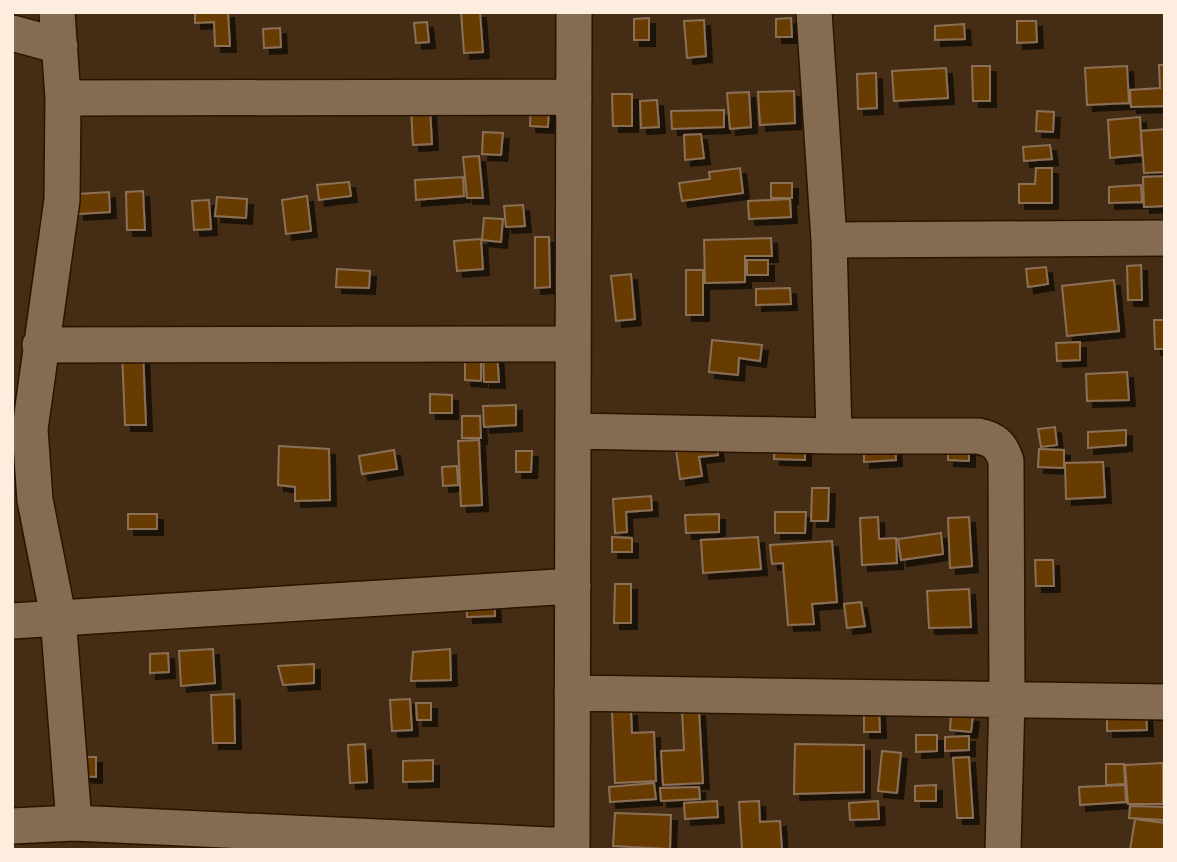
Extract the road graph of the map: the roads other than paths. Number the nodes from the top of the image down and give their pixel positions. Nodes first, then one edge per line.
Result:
1 (574, 12) edge
2 (814, 12) edge
3 (58, 29) edge
4 (12, 33) edge
5 (574, 97) junction
6 (63, 98) junction
7 (1165, 238) edge
8 (829, 240) junction
9 (573, 344) junction
10 (30, 368) edge
11 (573, 431) junction
12 (834, 436) junction
13 (573, 586) junction
14 (58, 617) junction
15 (12, 621) edge
16 (572, 693) junction
17 (1007, 699) junction
18 (1165, 702) edge
19 (74, 823) junction
20 (12, 826) edge
21 (572, 848) edge
22 (1003, 850) edge

1 - 5 street
2 - 8 street
3 - 4 street
3 - 6 street
5 - 6 street
5 - 9 street
6 - 10 street
7 - 8 street
8 - 12 street
9 - 10 street
9 - 11 street
10 - 14 street
11 - 12 street
11 - 13 street
12 - 17 street
13 - 14 street
13 - 16 street
14 - 15 street
14 - 19 street
16 - 17 street
16 - 21 street
17 - 18 street
17 - 22 street
19 - 20 street
19 - 21 street

